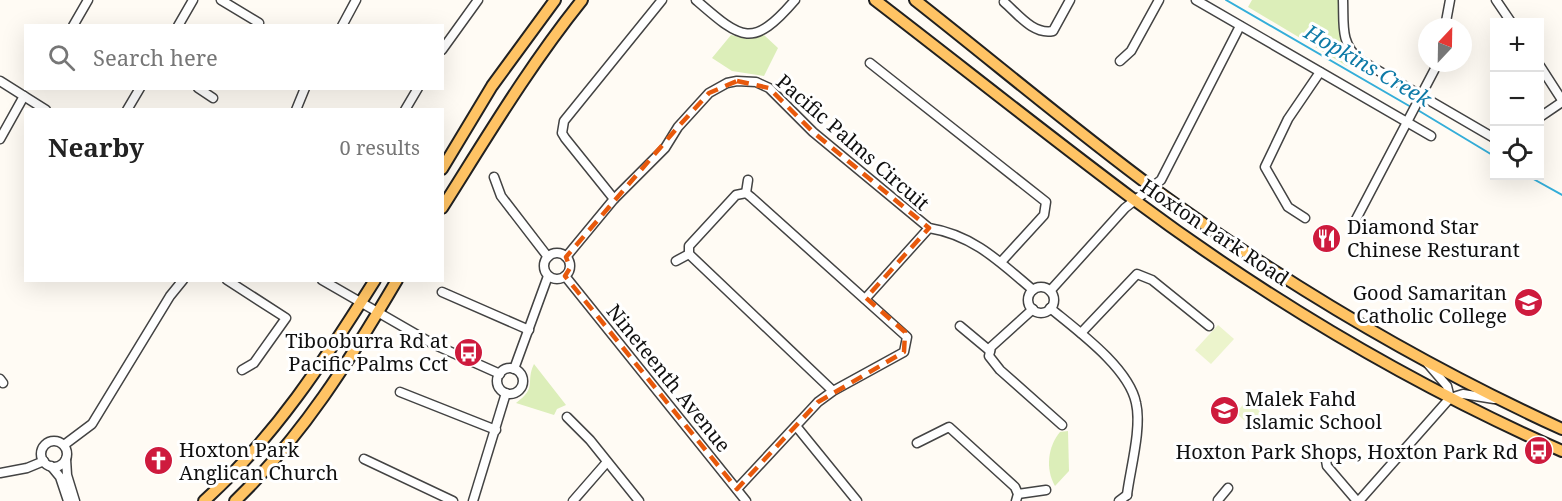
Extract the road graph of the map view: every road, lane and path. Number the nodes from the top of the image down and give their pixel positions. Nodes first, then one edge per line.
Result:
1 (88, 0) edge
2 (193, 0) edge
3 (221, 0) edge
4 (356, 0) edge
5 (478, 0) edge
6 (555, 0) edge
7 (582, 0) edge
8 (662, 0) edge
9 (696, 0) edge
10 (795, 0) edge
11 (874, 0) edge
12 (915, 0) edge
13 (1070, 0) edge
14 (1160, 0) edge
15 (1196, 0) edge
16 (1343, 0) edge
17 (1450, 0) edge
18 (1496, 0) edge
19 (1004, 2) dead end
20 (1447, 18) edge
21 (1507, 18) edge
22 (259, 23) dead end
23 (74, 24) edge
24 (179, 24) edge
25 (343, 24) edge
26 (1240, 26) junction
27 (444, 47) edge
28 (1120, 61) dead end
29 (870, 63) dead end
30 (1320, 72) junction
31 (1432, 72) edge
32 (1543, 72) edge
33 (0, 81) edge
34 (139, 90) edge
35 (201, 90) edge
36 (304, 90) edge
37 (417, 90) edge
38 (1421, 94) junction
39 (24, 96) junction
40 (213, 98) dead end
41 (1562, 101) edge
42 (43, 108) edge
43 (128, 108) edge
44 (299, 108) edge
45 (406, 108) edge
46 (1544, 114) edge
47 (1407, 122) junction
48 (1431, 136) dead end
49 (1490, 136) edge
50 (0, 139) edge
51 (444, 166) edge
52 (494, 177) dead end
53 (748, 180) dead end
54 (1152, 187) junction
55 (746, 194) junction
56 (615, 199) junction
57 (1134, 200) junction
58 (444, 205) edge
59 (1305, 218) dead end
60 (1353, 225) dead end
61 (929, 228) junction
62 (689, 254) junction
63 (548, 257) junction
64 (566, 257) junction
65 (676, 261) dead end
66 (1001, 262) junction
67 (549, 276) junction
68 (565, 276) junction
69 (181, 282) edge
70 (230, 282) edge
71 (325, 282) edge
72 (374, 282) edge
73 (396, 282) edge
74 (1033, 290) junction
75 (1050, 291) junction
76 (442, 292) dead end
77 (865, 299) junction
78 (360, 303) junction
79 (1050, 308) junction
80 (1033, 309) junction
81 (378, 312) junction
82 (960, 326) dead end
83 (1209, 326) dead end
84 (528, 330) junction
85 (1081, 333) junction
86 (990, 351) junction
87 (1426, 361) junction
88 (514, 369) junction
89 (242, 370) dead end
90 (500, 374) junction
91 (833, 391) junction
92 (400, 392) dead end
93 (506, 393) junction
94 (1450, 398) junction
95 (1505, 402) junction
96 (567, 417) dead end
97 (1062, 425) dead end
98 (796, 426) junction
99 (1562, 429) edge
100 (496, 430) junction
101 (916, 443) dead end
102 (64, 445) junction
103 (1562, 451) edge
104 (1325, 455) dead end
105 (66, 459) junction
106 (364, 459) dead end
107 (608, 462) junction
108 (48, 464) junction
109 (0, 474) edge
110 (1228, 488) dead end
111 (737, 489) junction
112 (1046, 490) dead end
113 (1017, 498) edge
114 (1126, 499) edge
115 (68, 501) edge
116 (75, 501) edge
117 (204, 501) edge
118 (235, 501) edge
119 (453, 501) edge
120 (473, 501) edge
121 (573, 501) edge
122 (639, 501) edge
123 (746, 501) edge
124 (857, 501) edge
125 (1218, 501) edge
126 (1358, 501) edge

1 - 23 street
2 - 24 street
3 - 22 street
4 - 25 street
5 - 27 street
6 - 51 main road
7 - 58 main road
8 - 56 street
9 - 10 street
11 - 57 main road, Hoxton Park Road
12 - 54 main road, Hoxton Park Road
13 - 19 street
14 - 28 street
15 - 26 street
16 - 38 street
17 - 20 street
18 - 21 street
26 - 30 street
26 - 54 street
29 - 66 street
30 - 47 street
30 - 59 street
31 - 38 street
32 - 41 street
33 - 39 street
34 - 43 street
35 - 40 street
36 - 44 street
37 - 45 street
38 - 47 street
38 - 49 street
39 - 42 street
39 - 50 street
41 - 46 street
47 - 48 street
47 - 60 street
52 - 63 street
53 - 55 street
54 - 57 street
54 - 87 main road, Hoxton Park Road
55 - 62 street
55 - 77 street
56 - 61 street, Pacific Palms Circuit
56 - 64 street, Pacific Palms Circuit
57 - 75 street
57 - 94 main road, Hoxton Park Road
61 - 66 street, Pacific Palms Circuit
61 - 77 street
62 - 65 street
62 - 91 street
63 - 64 street
63 - 67 street
64 - 68 street
66 - 74 street, Pacific Palms Circuit
67 - 68 street
67 - 84 street
68 - 111 street, Nineteenth Avenue
69 - 102 street
70 - 89 street
71 - 78 street
72 - 78 main road
73 - 81 main road
74 - 75 street
74 - 80 street
75 - 79 street
76 - 84 street
77 - 91 street
78 - 81 street
78 - 117 main road
79 - 80 street
79 - 85 street
80 - 86 street
81 - 90 street
81 - 118 main road
82 - 86 street
83 - 85 street
84 - 88 street
85 - 114 street
86 - 97 street
87 - 94 street
87 - 95 main road, Hoxton Park Road
88 - 90 street
88 - 93 street
90 - 93 street
91 - 98 street
92 - 100 street
93 - 100 street
94 - 95 street
94 - 103 main road, Hoxton Park Road
94 - 126 street
95 - 99 main road, Hoxton Park Road
96 - 107 street
98 - 111 street
98 - 124 street
100 - 120 street
101 - 113 street
102 - 105 street
102 - 108 street
104 - 126 street
105 - 108 street
105 - 116 street
106 - 119 street
107 - 121 street
107 - 122 street
108 - 109 street
108 - 115 street
110 - 125 street
111 - 123 street, Nineteenth Avenue
112 - 113 street

